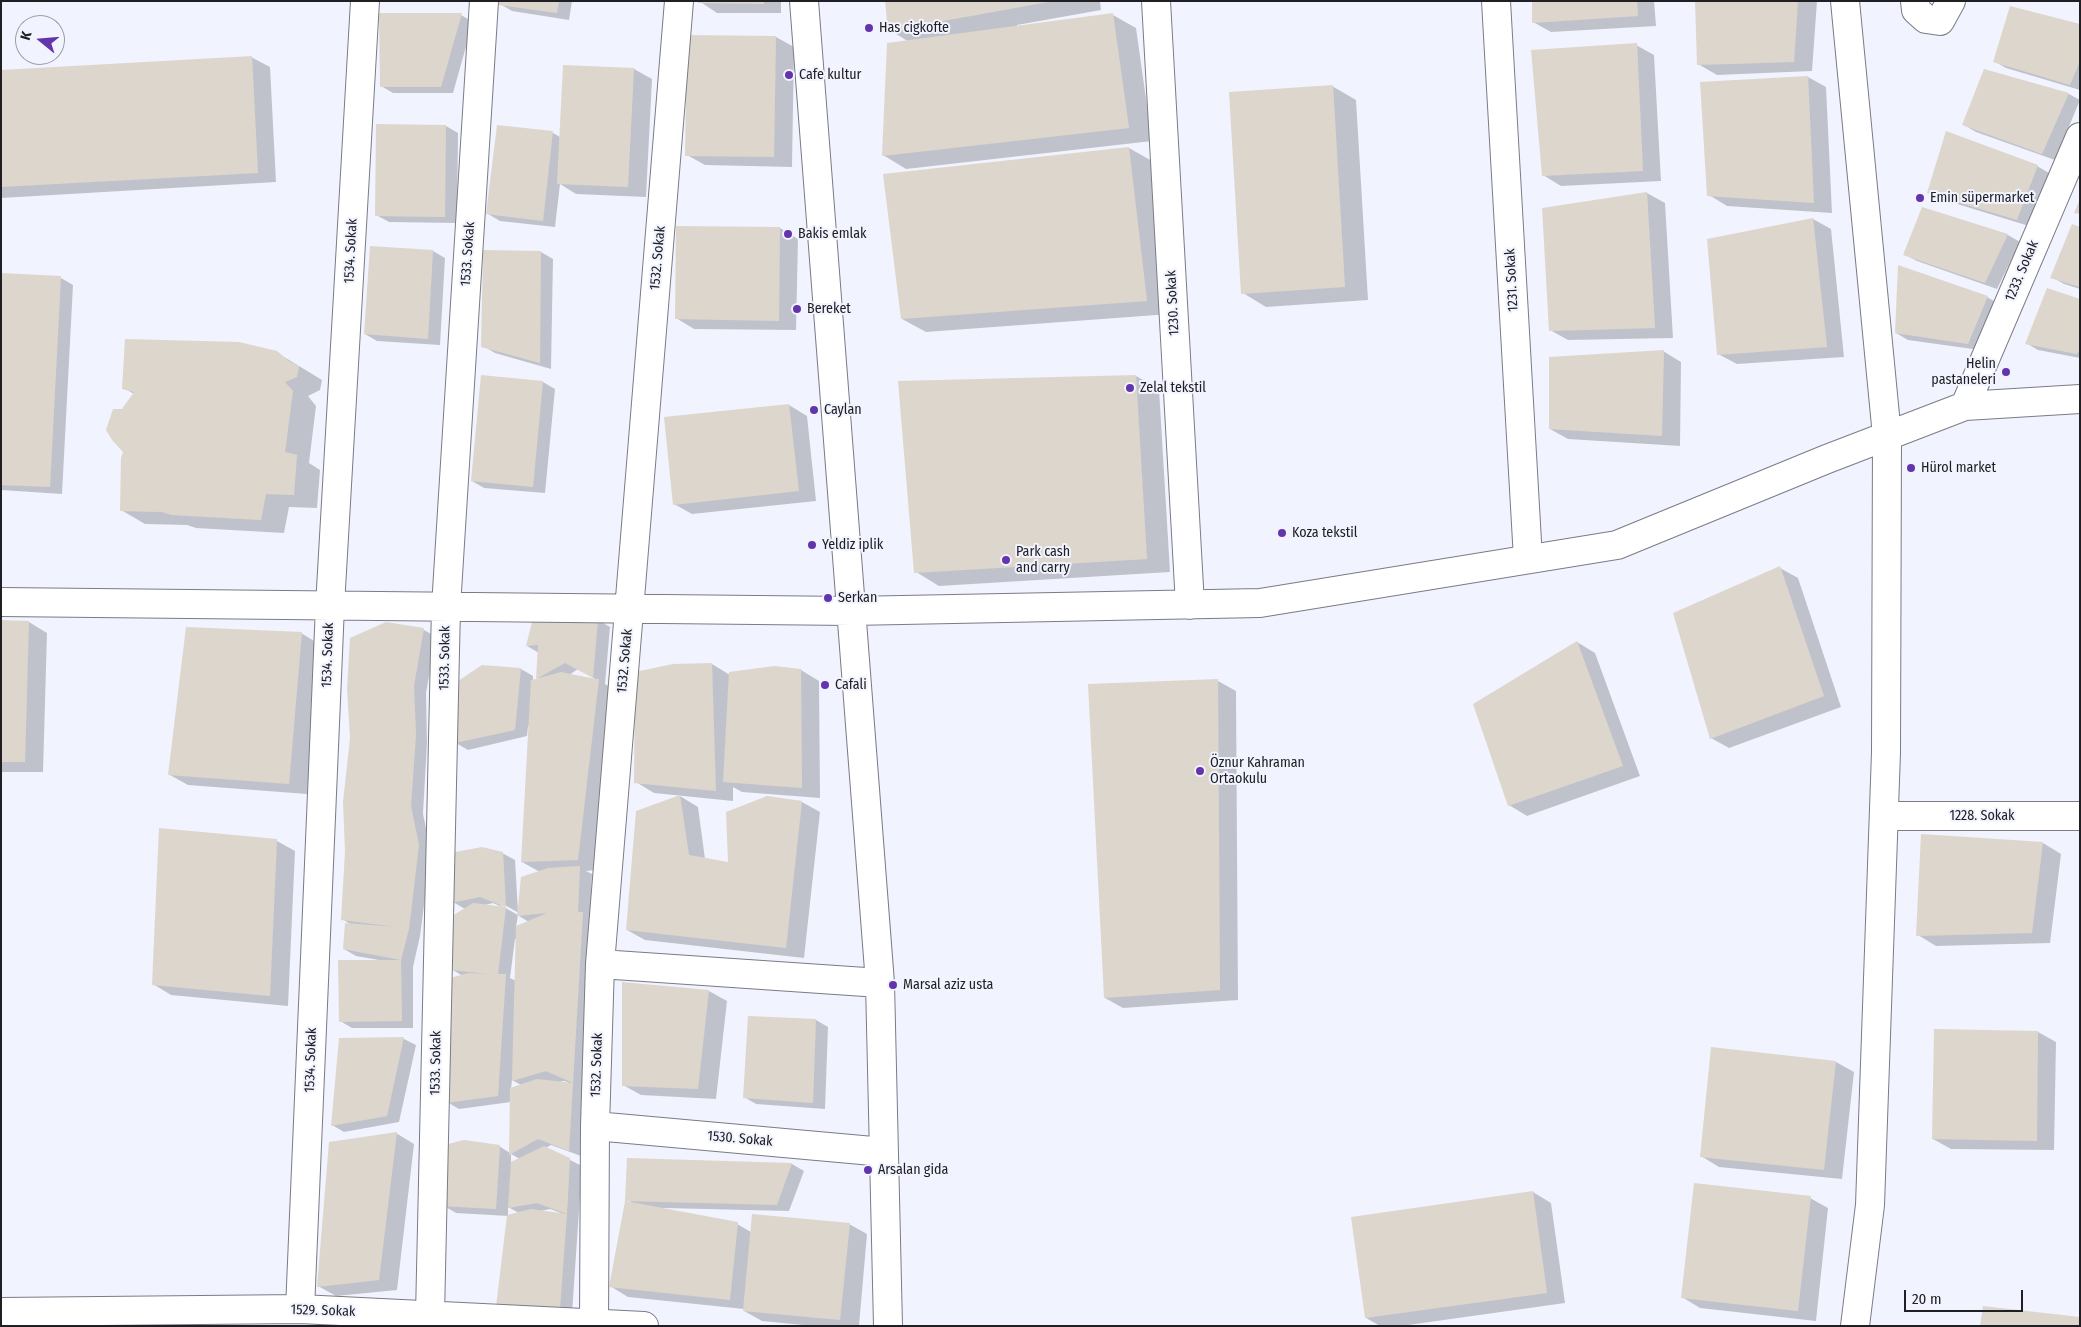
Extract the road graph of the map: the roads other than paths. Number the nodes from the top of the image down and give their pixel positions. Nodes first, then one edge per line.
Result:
1 (365, 1) edge
2 (484, 1) edge
3 (679, 1) edge
4 (804, 1) edge
5 (1156, 1) edge
6 (1496, 1) edge
7 (1845, 1) edge
8 (1915, 1) edge
9 (1951, 1) edge
10 (2080, 137) edge
11 (2080, 399) edge
12 (1965, 406) junction
13 (1887, 436) junction
14 (1528, 559) junction
15 (1, 602) edge
16 (1190, 604) junction
17 (330, 606) junction
18 (446, 607) junction
19 (630, 609) junction
20 (851, 611) junction
21 (1884, 816) junction
22 (2080, 816) edge
23 (600, 964) junction
24 (880, 983) junction
25 (595, 1126) junction
26 (884, 1152) junction
27 (300, 1310) junction
28 (1, 1312) edge
29 (430, 1315) junction
30 (594, 1322) junction
31 (644, 1326) edge
32 (888, 1326) edge
33 (1855, 1326) edge

1 - 17 street, 1534. Sokak
2 - 18 street, 1533. Sokak
3 - 19 street, 1532. Sokak
4 - 20 street
5 - 16 street, 1230. Sokak
6 - 14 street, 1231. Sokak
7 - 13 street
8 - 9 street
10 - 12 street, 1233. Sokak
11 - 12 street
12 - 13 street
13 - 14 street
13 - 21 street
14 - 16 street
15 - 17 street
16 - 20 street
17 - 18 street
17 - 27 street, 1534. Sokak
18 - 19 street
18 - 29 street, 1533. Sokak
19 - 20 street
19 - 23 street, 1532. Sokak
20 - 24 street
21 - 22 street, 1228. Sokak
21 - 33 street
23 - 24 street
23 - 25 street, 1532. Sokak
24 - 26 street
25 - 26 street, 1530. Sokak
25 - 30 street, 1532. Sokak
26 - 32 street
27 - 28 street, 1529. Sokak
27 - 29 street, 1529. Sokak
29 - 30 street, 1529. Sokak
30 - 31 street, 1529. Sokak

